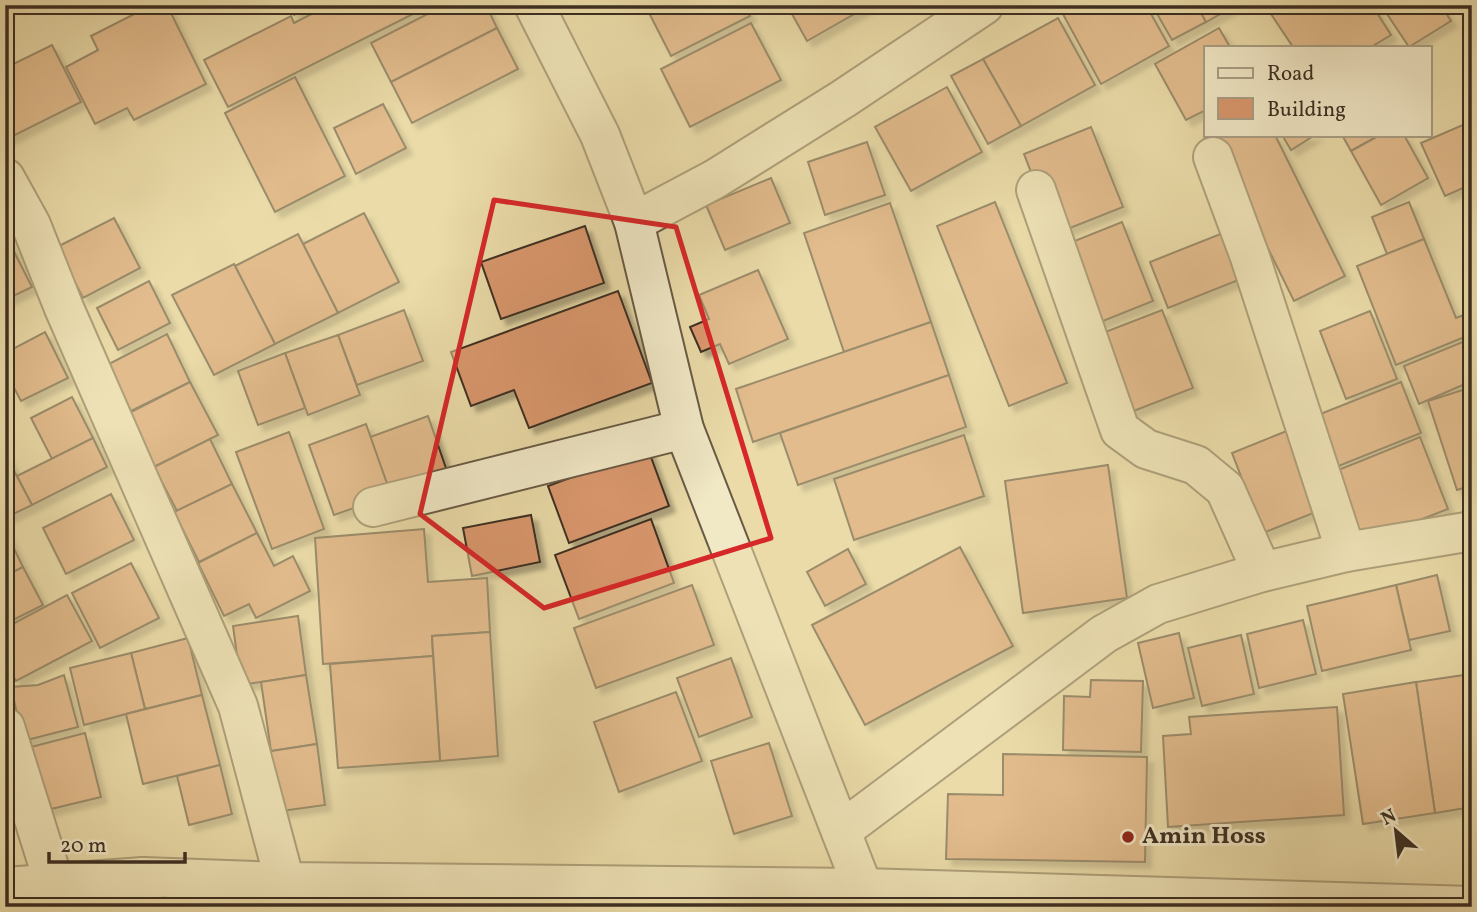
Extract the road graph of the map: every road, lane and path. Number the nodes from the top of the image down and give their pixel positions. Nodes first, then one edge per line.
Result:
1 (534, 5) edge
2 (984, 5) edge
3 (1213, 157) dead end
4 (5, 178) edge
5 (1036, 190) dead end
6 (635, 222) junction
7 (684, 429) junction
8 (373, 507) dead end
9 (1472, 531) edge
10 (1346, 552) junction
11 (1262, 572) junction
12 (5, 727) edge
13 (841, 831) junction
14 (285, 882) junction
15 (54, 883) junction
16 (5, 887) edge
17 (143, 892) edge
18 (890, 895) edge
19 (1472, 906) edge

1 - 6 street
2 - 6 street
3 - 10 street
4 - 14 street
5 - 11 street
6 - 7 street
7 - 8 street
7 - 13 street
9 - 10 street
10 - 11 street
11 - 13 street
12 - 15 street
13 - 18 street
14 - 17 street
14 - 18 street
15 - 16 street
15 - 17 street
18 - 19 street

